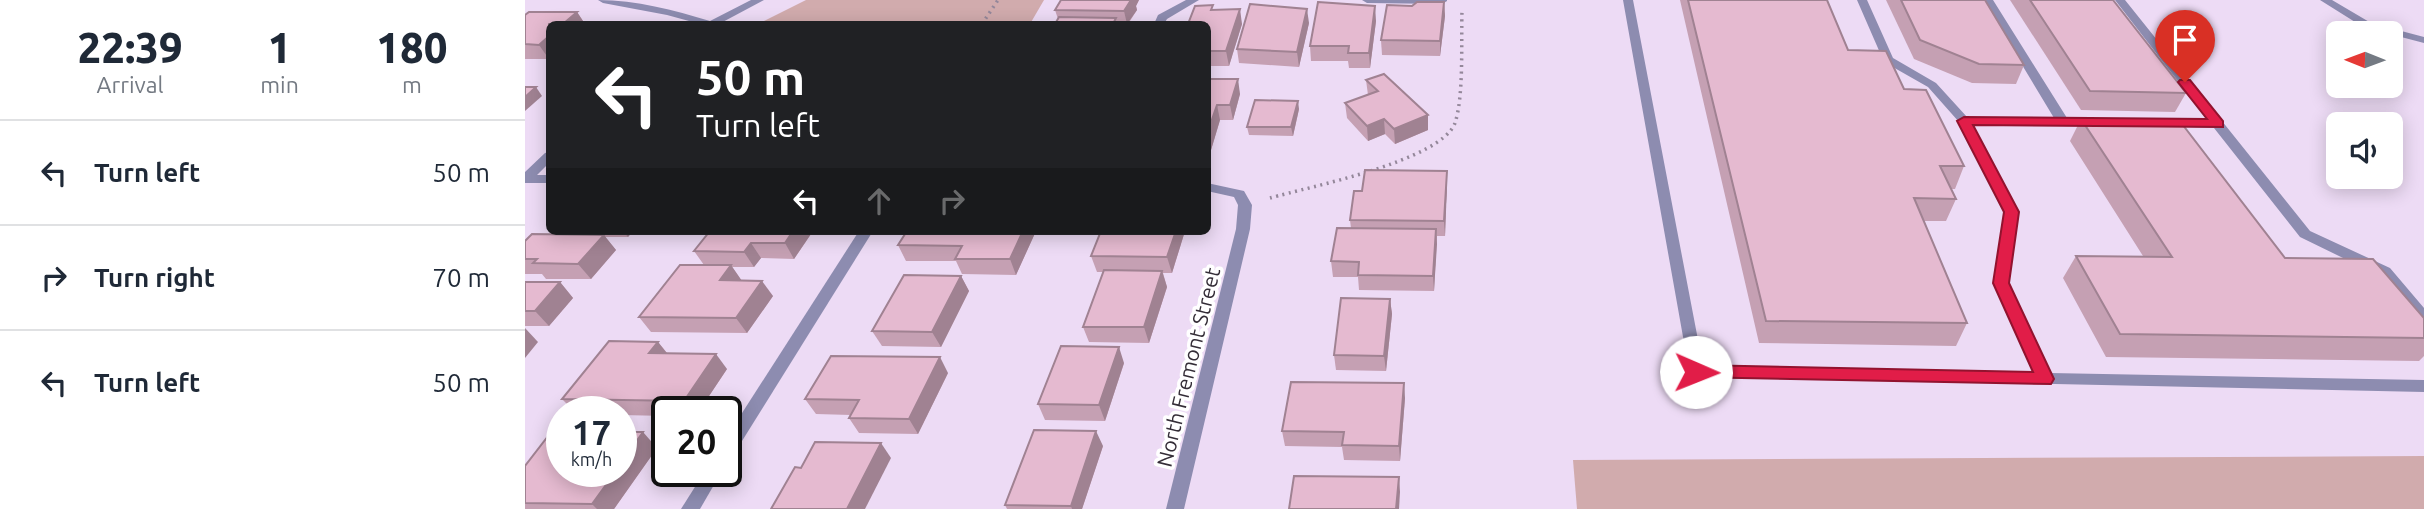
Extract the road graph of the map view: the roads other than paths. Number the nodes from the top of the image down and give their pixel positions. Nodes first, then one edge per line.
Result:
1 (603, 0) edge
2 (759, 0) edge
3 (1194, 0) edge
4 (1367, 0) edge
5 (1628, 0) edge
6 (1862, 0) edge
7 (1988, 0) edge
8 (2120, 0) edge
9 (2325, 0) edge
10 (1441, 1) edge
11 (700, 21) edge
12 (717, 21) edge
13 (1160, 21) edge
14 (2424, 40) edge
15 (1964, 121) junction
16 (2063, 122) junction
17 (2115, 122) edge
18 (2153, 123) edge
19 (2218, 124) junction
20 (546, 159) edge
21 (525, 179) edge
22 (546, 179) edge
23 (1211, 188) edge
24 (863, 235) edge
25 (2424, 318) edge
26 (2045, 379) junction
27 (2424, 386) edge
28 (742, 427) edge
29 (704, 487) edge
30 (690, 509) edge
31 (1175, 509) edge

1 - 11 street
2 - 12 street
3 - 13 street
4 - 10 street
5 - 26 street
6 - 15 street
7 - 16 street
8 - 19 street
9 - 14 street
15 - 16 street
15 - 26 street
16 - 17 street
18 - 19 street
19 - 25 street
20 - 21 street
21 - 22 street
23 - 31 street, North Fremont Street
24 - 28 street
26 - 27 street
29 - 30 street

